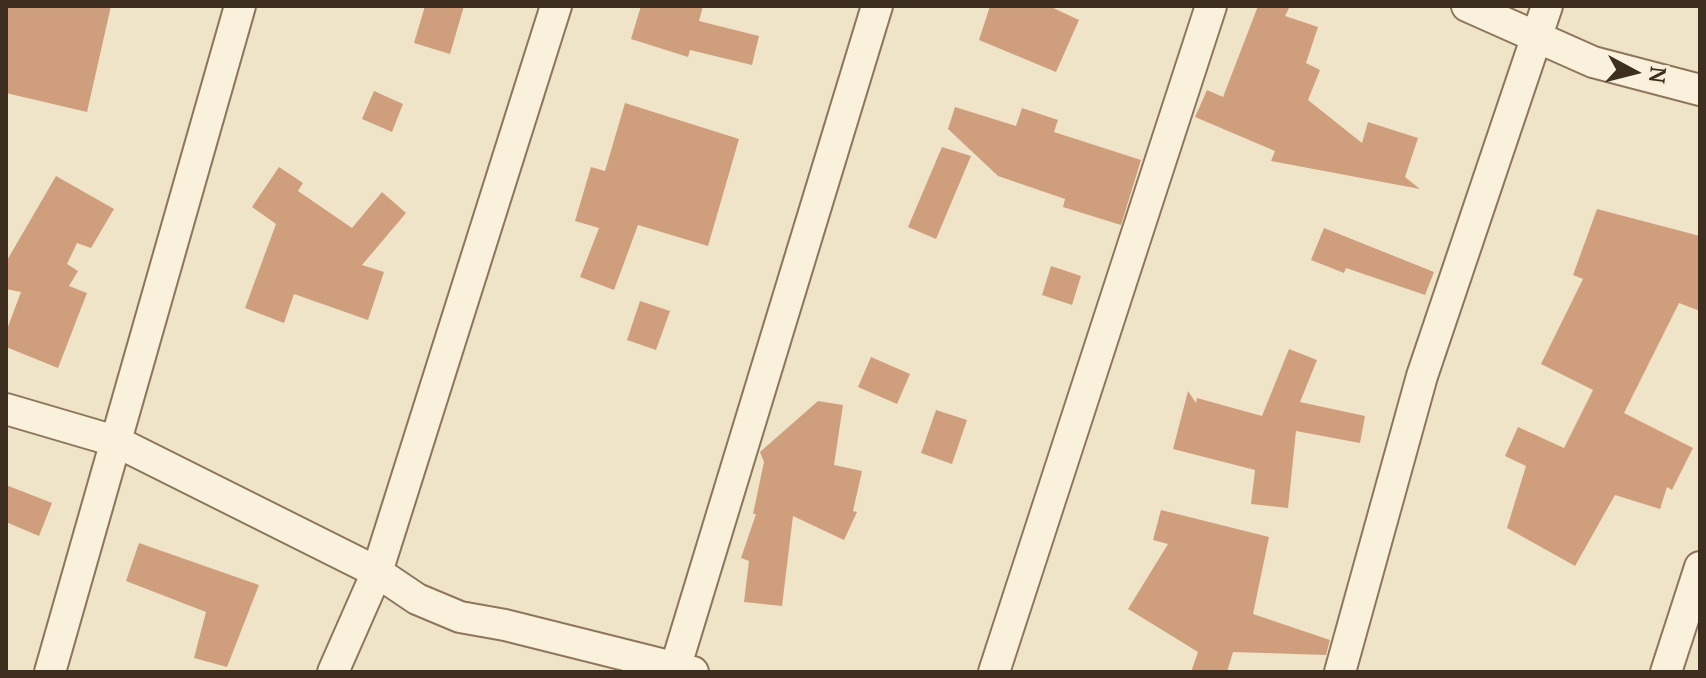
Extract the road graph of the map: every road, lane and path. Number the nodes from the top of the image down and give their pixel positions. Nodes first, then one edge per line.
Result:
1 (240, 6) edge
2 (556, 6) edge
3 (877, 6) edge
4 (1211, 6) edge
5 (1467, 6) edge
6 (1547, 6) edge
7 (1536, 35) junction
8 (1700, 90) edge
9 (6, 409) edge
10 (115, 441) junction
11 (1700, 567) edge
12 (377, 572) junction
13 (680, 671) edge
14 (50, 672) edge
15 (333, 672) edge
16 (994, 672) edge
17 (1340, 672) edge
18 (1666, 672) edge

1 - 10 street
2 - 12 street
3 - 13 street
4 - 16 street
5 - 7 street
6 - 7 street
7 - 8 street
7 - 17 street
9 - 10 street
10 - 12 street
10 - 14 street
11 - 18 street
12 - 13 street
12 - 15 street

